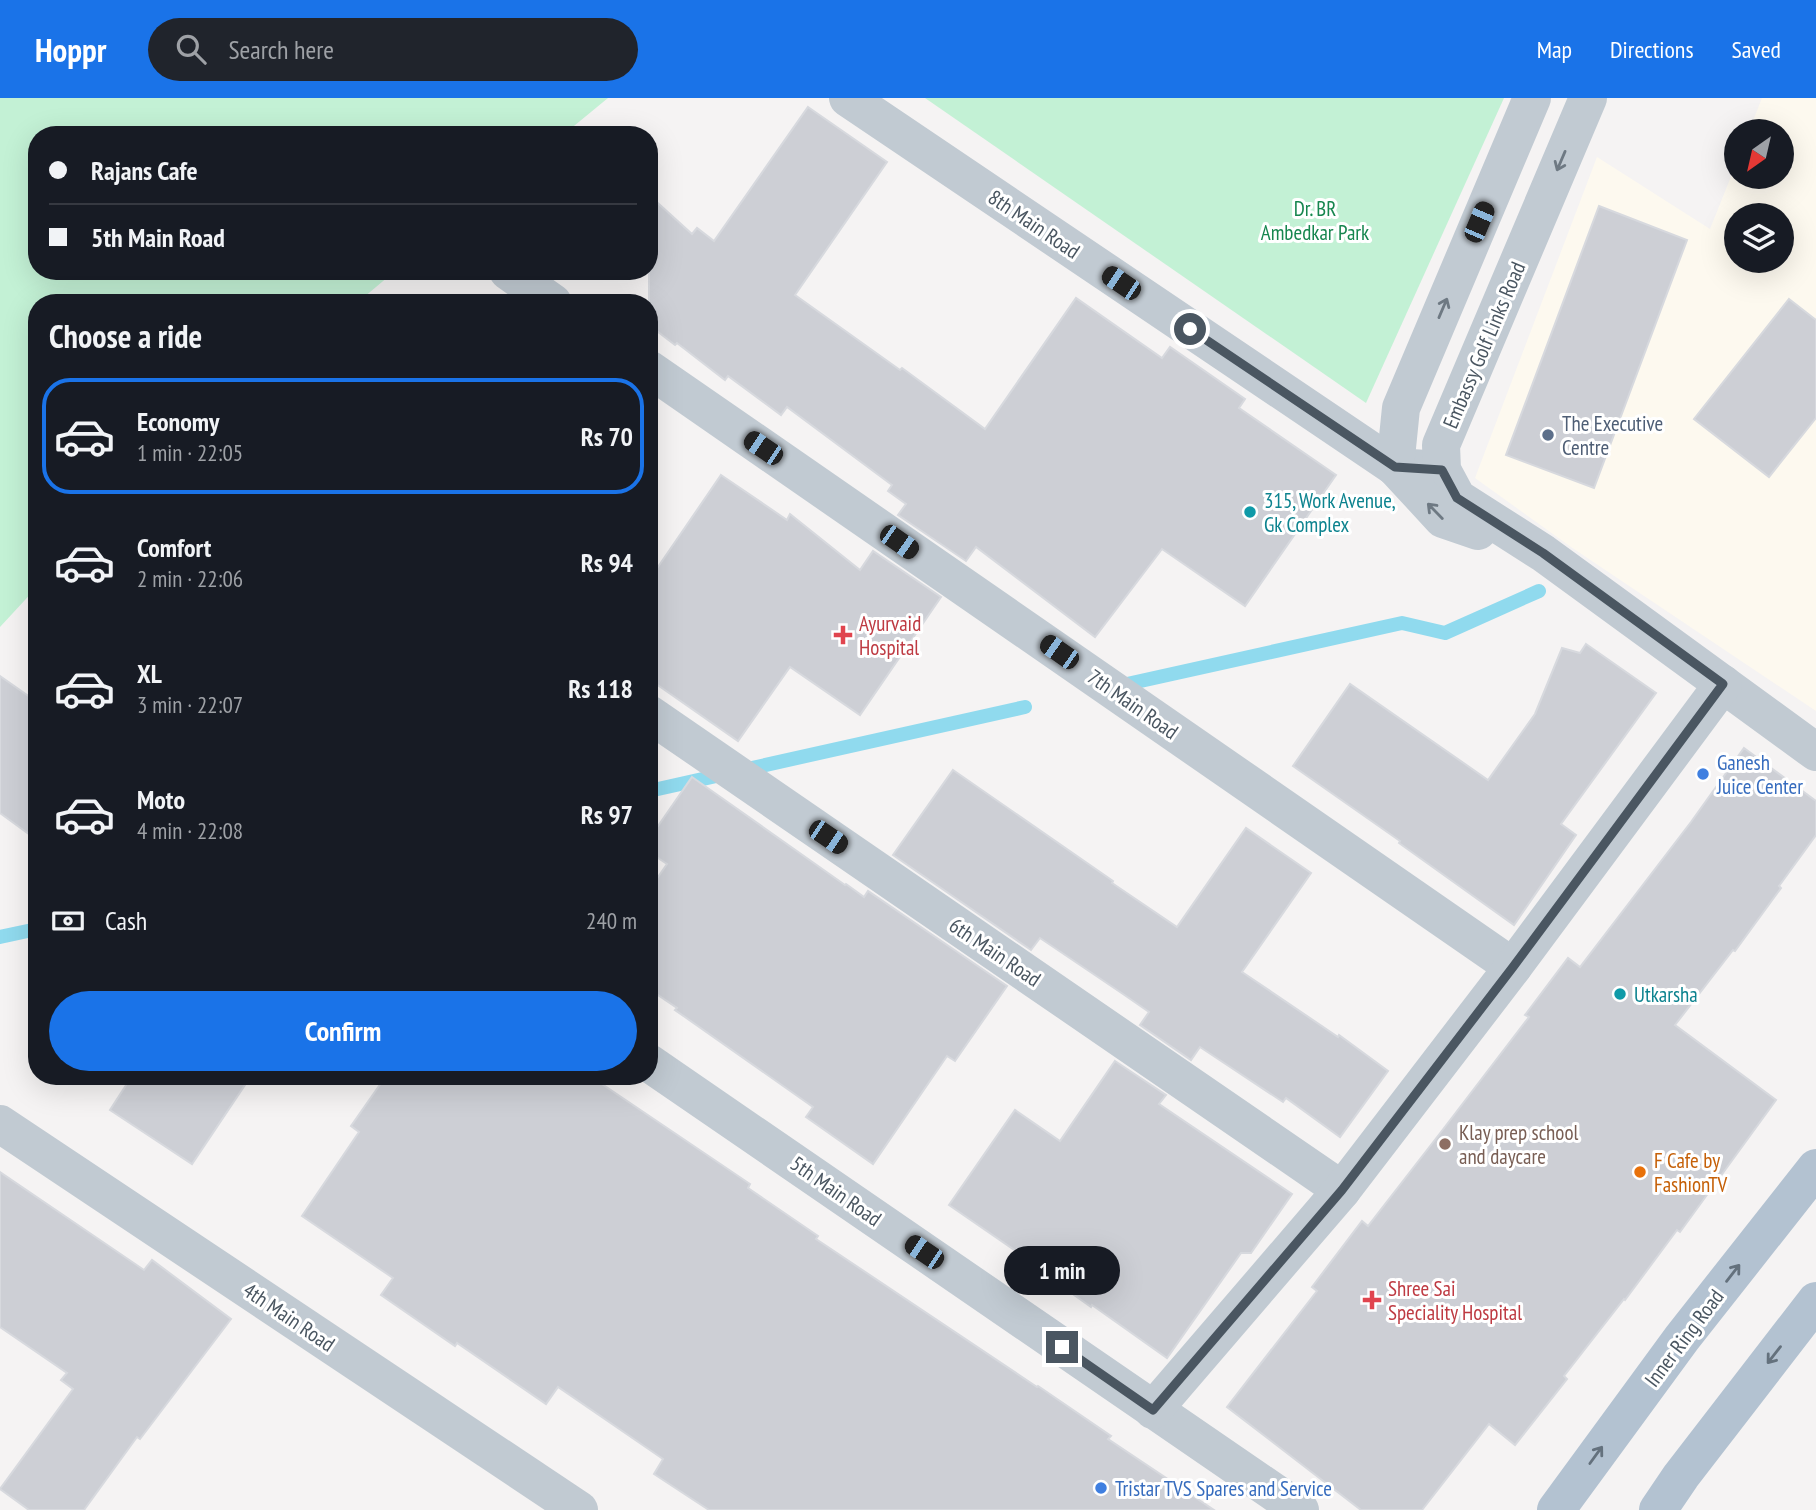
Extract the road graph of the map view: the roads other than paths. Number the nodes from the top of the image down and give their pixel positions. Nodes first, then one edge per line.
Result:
1 (848, 98) edge
2 (1532, 98) edge
3 (1588, 98) edge
4 (521, 280) edge
5 (540, 294) edge
6 (658, 375) edge
7 (1395, 467) junction
8 (1442, 470) junction
9 (1543, 553) junction
10 (1723, 684) junction
11 (658, 720) edge
12 (1816, 752) edge
13 (1513, 967) junction
14 (658, 1069) edge
15 (0, 1124) edge
16 (1816, 1168) edge
17 (1342, 1190) junction
18 (1816, 1301) edge
19 (1153, 1410) junction
20 (579, 1510) edge
21 (1300, 1510) edge
22 (1556, 1510) edge
23 (1658, 1510) edge

1 - 7 street, 8th Main Road
7 -> 2 street
3 -> 8 street, Embassy Golf Links Road
4 - 5 street
6 - 13 street, 7th Main Road
7 - 8 street
9 -> 7 street
8 - 9 street
9 - 10 street
10 - 12 street
10 - 13 street
11 - 17 street, 6th Main Road
13 - 17 street
14 - 19 street, 5th Main Road
15 - 20 street, 4th Main Road
22 -> 16 main road, Inner Ring Road
17 - 19 street
18 -> 23 main road
19 - 21 street, 5th Main Road

